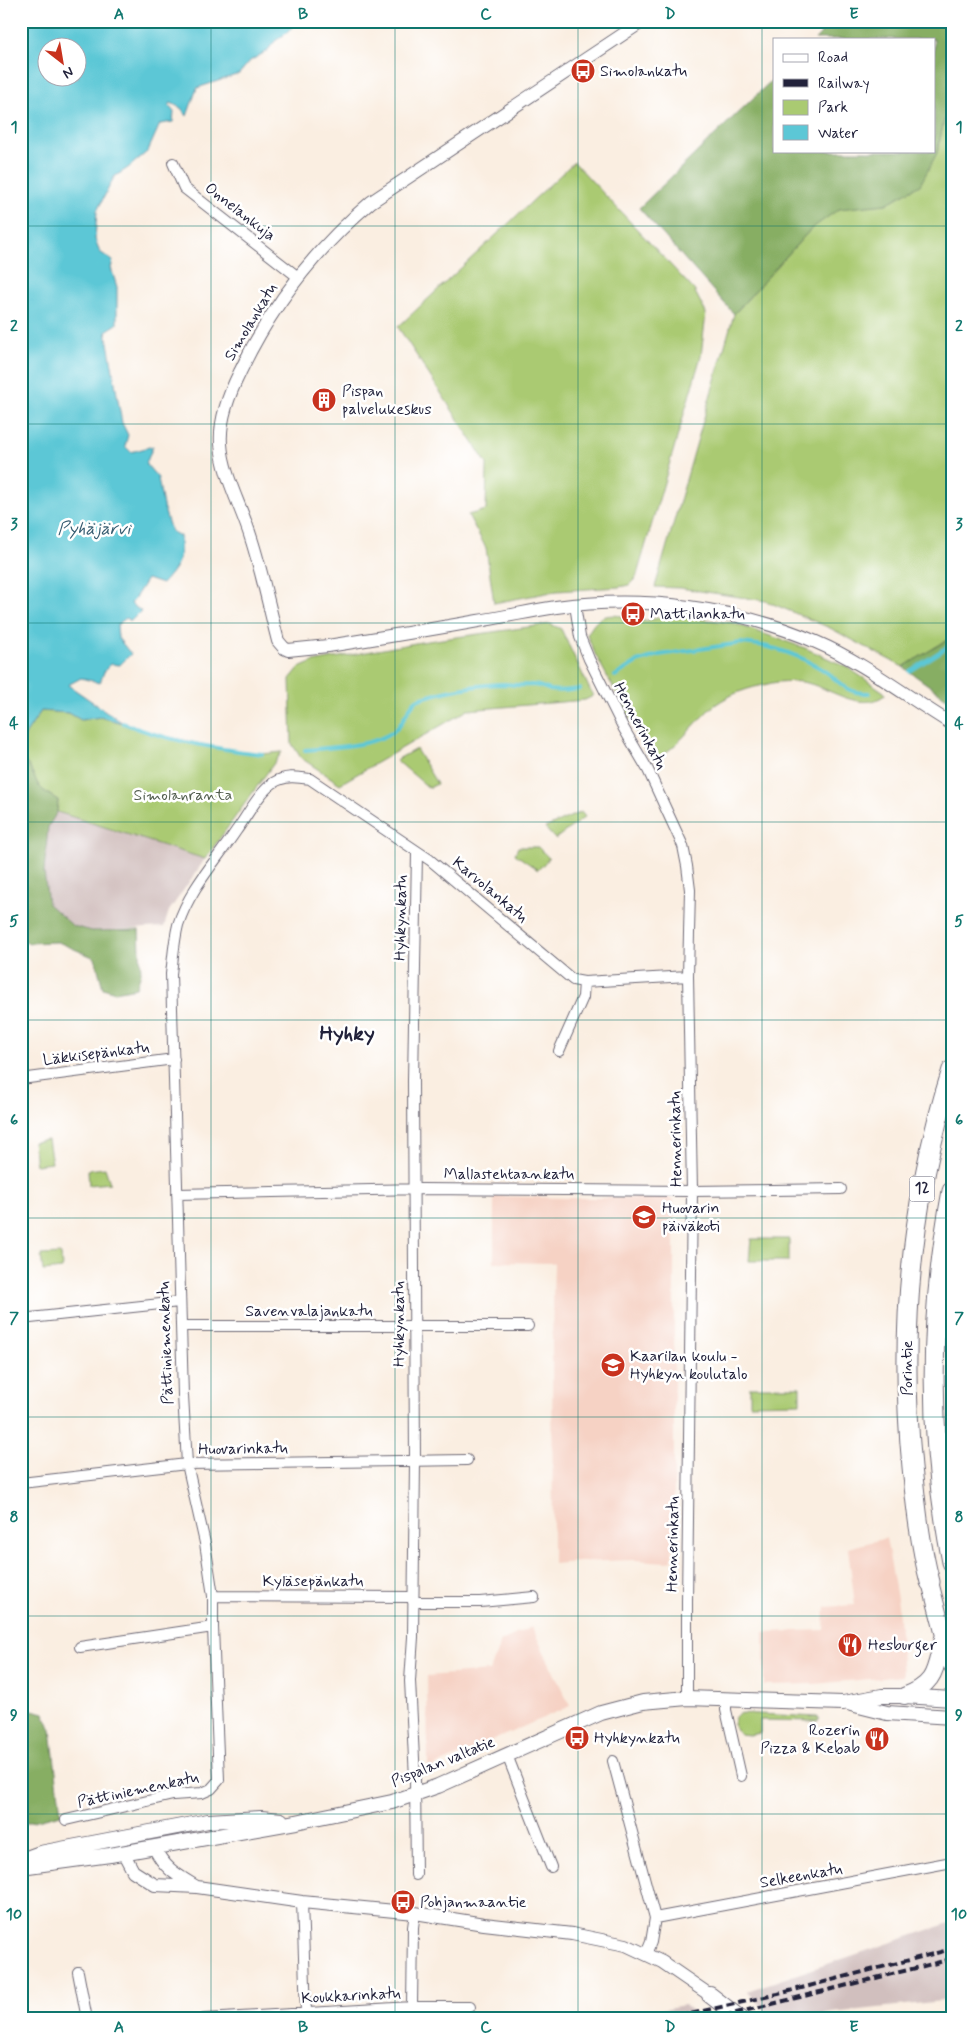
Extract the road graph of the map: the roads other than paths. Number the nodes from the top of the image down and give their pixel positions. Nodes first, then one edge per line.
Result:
1 (643, 21) edge
2 (174, 163) dead end
3 (298, 277) junction
4 (576, 605) junction
5 (952, 724) edge
6 (284, 777) joint
7 (417, 852) junction
8 (688, 976) junction
9 (584, 982) junction
10 (559, 1051) dead end
11 (174, 1059) junction
12 (952, 1070) edge
13 (21, 1079) edge
14 (841, 1189) dead end
15 (414, 1190) junction
16 (692, 1191) junction
17 (952, 1191) edge
18 (177, 1194) junction
19 (179, 1302) junction
20 (21, 1320) edge
21 (413, 1325) junction
22 (181, 1326) junction
23 (528, 1326) dead end
24 (466, 1460) dead end
25 (415, 1462) junction
26 (187, 1464) junction
27 (21, 1483) edge
28 (952, 1562) edge
29 (930, 1582) joint
30 (214, 1596) junction
31 (534, 1597) dead end
32 (413, 1600) junction
33 (213, 1627) junction
34 (944, 1638) junction
35 (80, 1646) dead end
36 (952, 1666) edge
37 (904, 1696) junction
38 (687, 1698) junction
39 (726, 1699) junction
40 (952, 1699) edge
41 (843, 1703) junction
42 (952, 1717) edge
43 (507, 1755) junction
44 (612, 1761) dead end
45 (741, 1776) dead end
46 (415, 1795) junction
47 (66, 1820) dead end
48 (296, 1822) junction
49 (154, 1847) junction
50 (123, 1852) junction
51 (21, 1860) edge
52 (952, 1862) edge
53 (21, 1867) edge
54 (551, 1867) dead end
55 (416, 1874) dead end
56 (197, 1887) junction
57 (302, 1902) junction
58 (415, 1913) junction
59 (655, 1918) junction
60 (646, 1954) junction
61 (78, 1972) dead end
62 (710, 1995) joint
63 (470, 2006) dead end
64 (412, 2007) junction
65 (306, 2013) junction
66 (87, 2019) edge
67 (204, 2019) edge
68 (741, 2019) edge

1 - 3 street, Simolankatu
2 - 3 street, Onnelankuja
3 - 4 street, Simolankatu
4 - 5 street
4 - 8 street, Hennerinkatu
6 - 7 street, Karvolankatu
6 - 11 street, Pättiniemenkatu
7 - 9 street, Karvolankatu
7 - 15 street, Hyhkynkatu
8 - 9 street
8 - 16 street, Hennerinkatu
9 - 10 street
11 - 13 street, Läkkisepänkatu
11 - 18 street, Pättiniemenkatu
12 - 29 highway, Porintie / 12
14 - 16 street, Mallastehtaankatu
15 - 16 street, Mallastehtaankatu
15 - 18 street, Mallastehtaankatu
15 - 21 street, Hyhkynkatu
16 - 38 street, Hennerinkatu
17 - 28 highway, Porintie / 12
18 - 19 street, Pättiniemenkatu
19 - 20 street
19 - 22 street, Pättiniemenkatu
21 - 22 street, Savenvalajankatu
21 - 23 street, Savenvalajankatu
21 - 25 street, Hyhkynkatu
22 - 26 street, Pättiniemenkatu
24 - 25 street, Huovarinkatu
25 - 26 street, Huovarinkatu
25 - 32 street, Hyhkynkatu
26 - 27 street, Huovarinkatu
26 - 30 street, Pättiniemenkatu
29 - 34 highway, Porintie / 12
30 - 32 street, Kyläsepänkatu
30 - 33 street, Pättiniemenkatu
31 - 32 street, Kyläsepänkatu
32 - 46 street, Hyhkynkatu
33 - 35 street
33 - 47 street, Pättiniemenkatu
34 - 36 highway, Porintie / 12
34 - 37 highway
37 - 40 main road, Pispalan valtatie
37 - 41 main road, Pispalan valtatie
38 - 39 main road, Pispalan valtatie
38 - 43 main road, Pispalan valtatie
39 - 41 main road, Pispalan valtatie
39 - 45 street
41 - 42 main road, Pispalan valtatie
43 - 46 main road, Pispalan valtatie
43 - 54 street
44 - 59 street
46 - 48 main road, Pispalan valtatie
46 - 55 street, Hyhkynkatu
48 - 49 main road, Pispalan valtatie
48 - 51 main road
49 - 50 main road, Pispalan valtatie
49 - 56 street
50 - 53 main road, Pispalan valtatie
50 - 56 street
52 - 59 street, Selkeenkatu
56 - 57 street
57 - 58 street
57 - 65 street
58 - 60 street
58 - 64 street
59 - 60 street
60 - 62 street
61 - 66 street
62 - 68 highway
63 - 64 street, Koukkarinkatu
64 - 65 street, Koukkarinkatu
65 - 67 street, Koukkarinkatu

